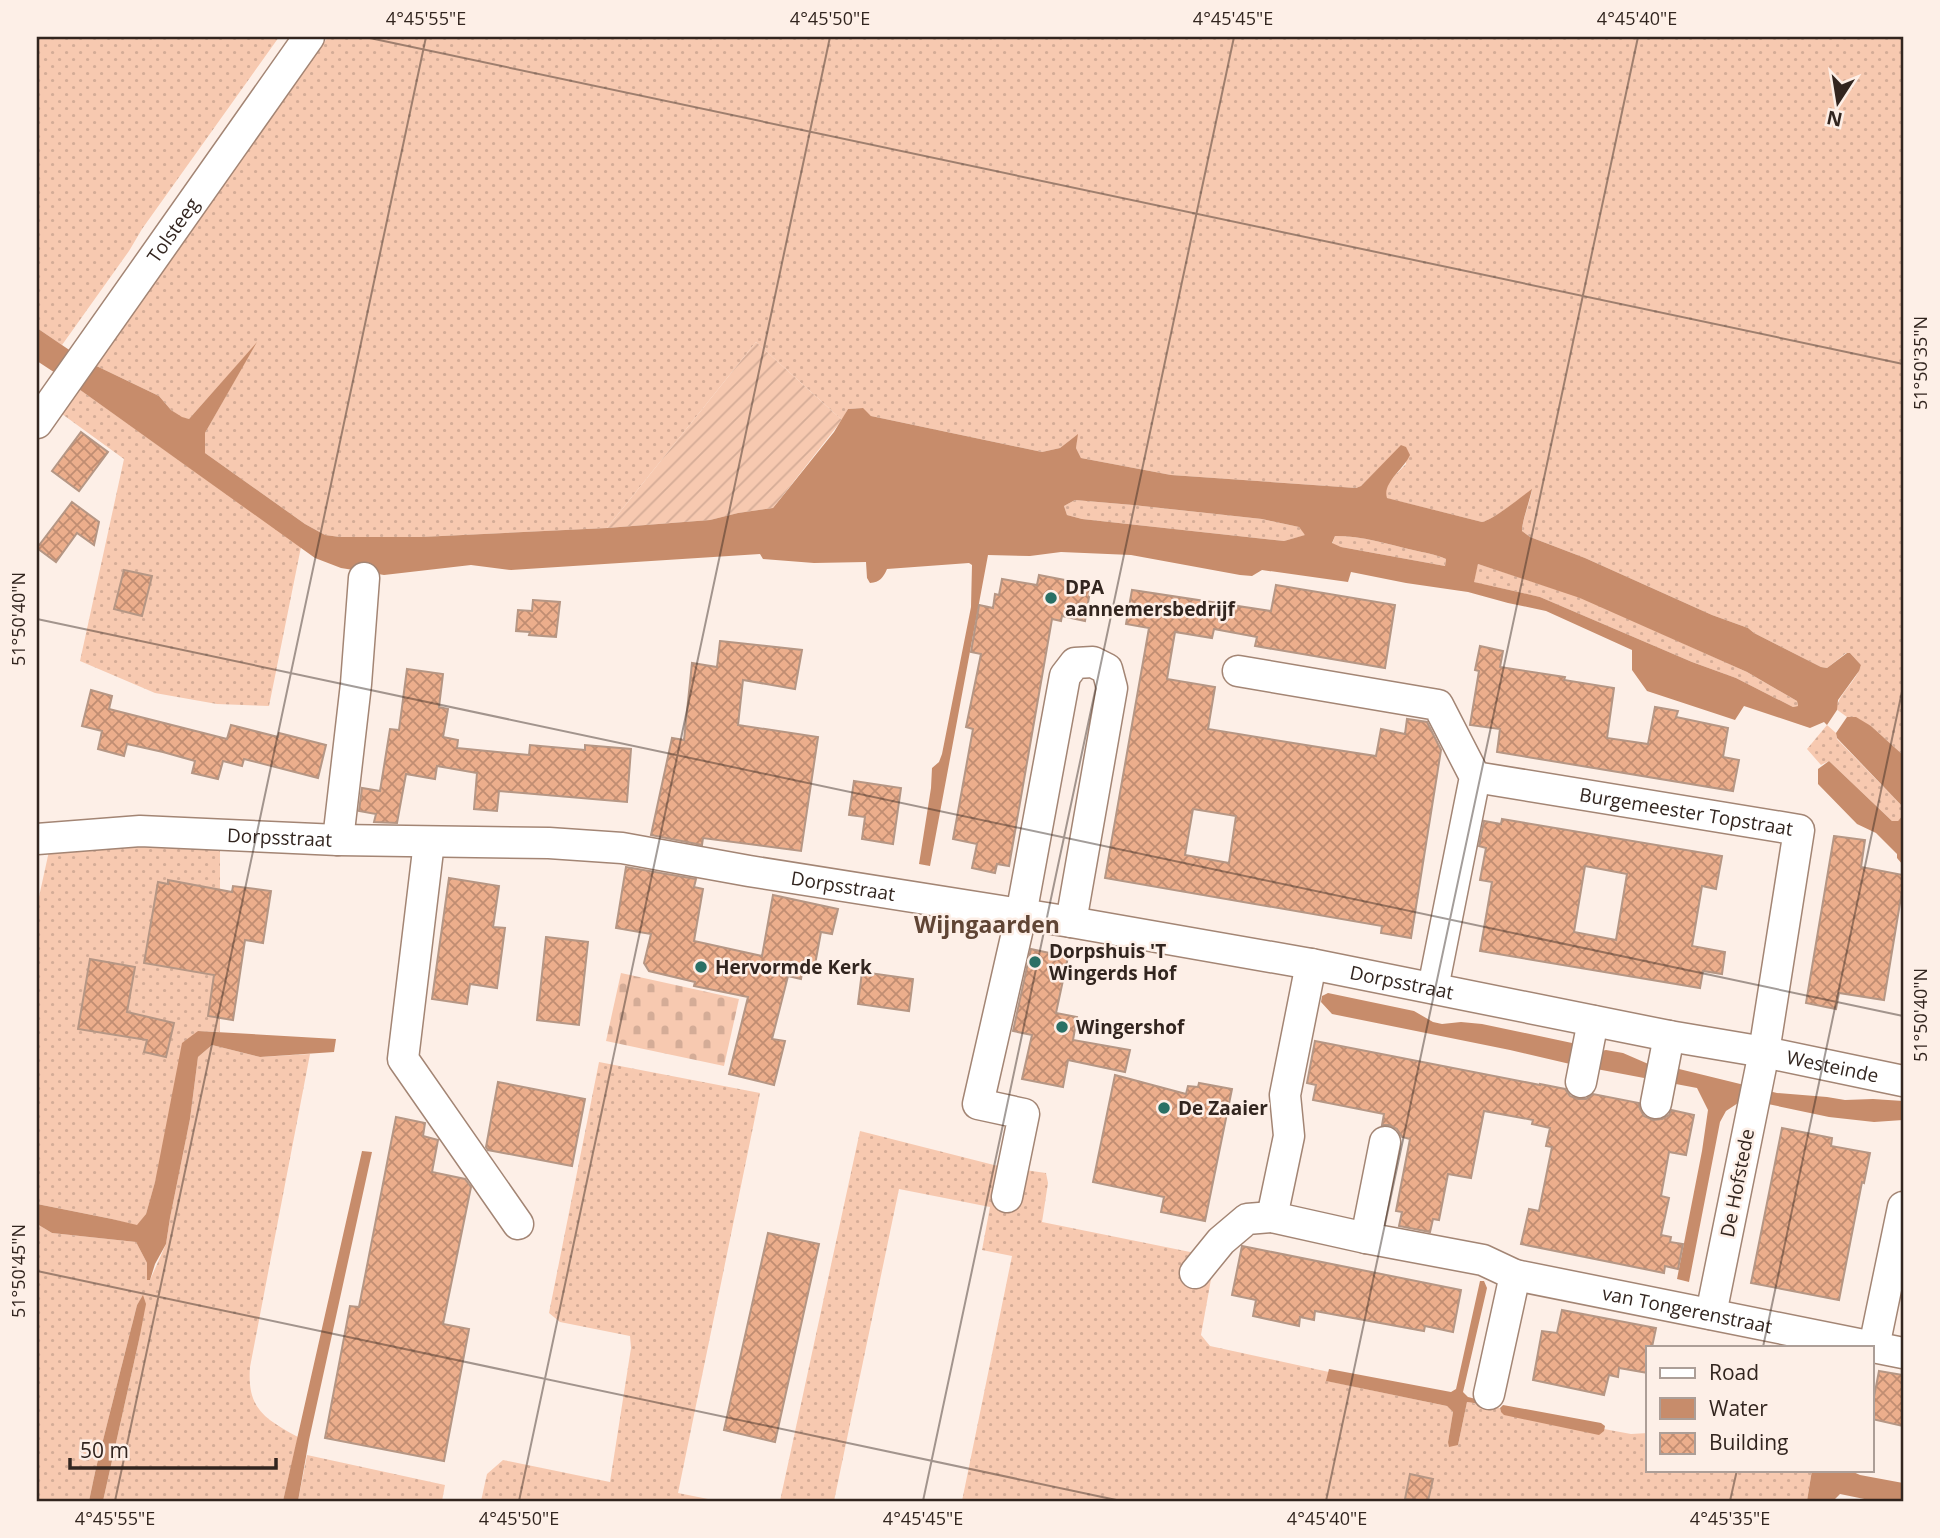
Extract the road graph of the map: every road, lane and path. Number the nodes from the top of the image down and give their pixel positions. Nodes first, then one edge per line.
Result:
1 (309, 37) edge
2 (37, 423) edge
3 (364, 578) dead end
4 (1238, 671) dead end
5 (1475, 777) junction
6 (37, 839) edge
7 (338, 840) junction
8 (429, 842) junction
9 (1021, 915) junction
10 (1071, 922) junction
11 (1311, 964) junction
12 (1433, 988) junction
13 (1764, 1052) junction
14 (1903, 1081) edge
15 (1385, 1142) dead end
16 (1007, 1198) dead end
17 (1903, 1207) edge
18 (1272, 1217) junction
19 (518, 1224) dead end
20 (1366, 1238) junction
21 (1195, 1273) dead end
22 (1515, 1275) junction
23 (1711, 1314) junction
24 (1864, 1346) edge
25 (1874, 1348) joint
26 (1903, 1353) edge
27 (1489, 1394) dead end

1 - 2 street, Tolsteeg
3 - 7 street
4 - 5 street
5 - 12 street
5 - 13 street, Burgemeester Topstraat
6 - 7 street, Dorpsstraat
7 - 8 street, Dorpsstraat
8 - 9 street, Dorpsstraat
8 - 19 street
9 - 10 street, Dorpsstraat
9 - 10 street
9 - 16 street
10 - 11 street, Dorpsstraat
11 - 12 street, Dorpsstraat
11 - 18 street
12 - 13 street, Dorpsstraat
13 - 14 street, Westeinde
13 - 23 street, De Hofstede
15 - 20 street
17 - 25 street
18 - 20 street, van Tongerenstraat
18 - 21 street
20 - 22 street, van Tongerenstraat
22 - 23 street, van Tongerenstraat
22 - 27 street
23 - 24 street, van Tongerenstraat
25 - 26 street, van Tongerenstraat

